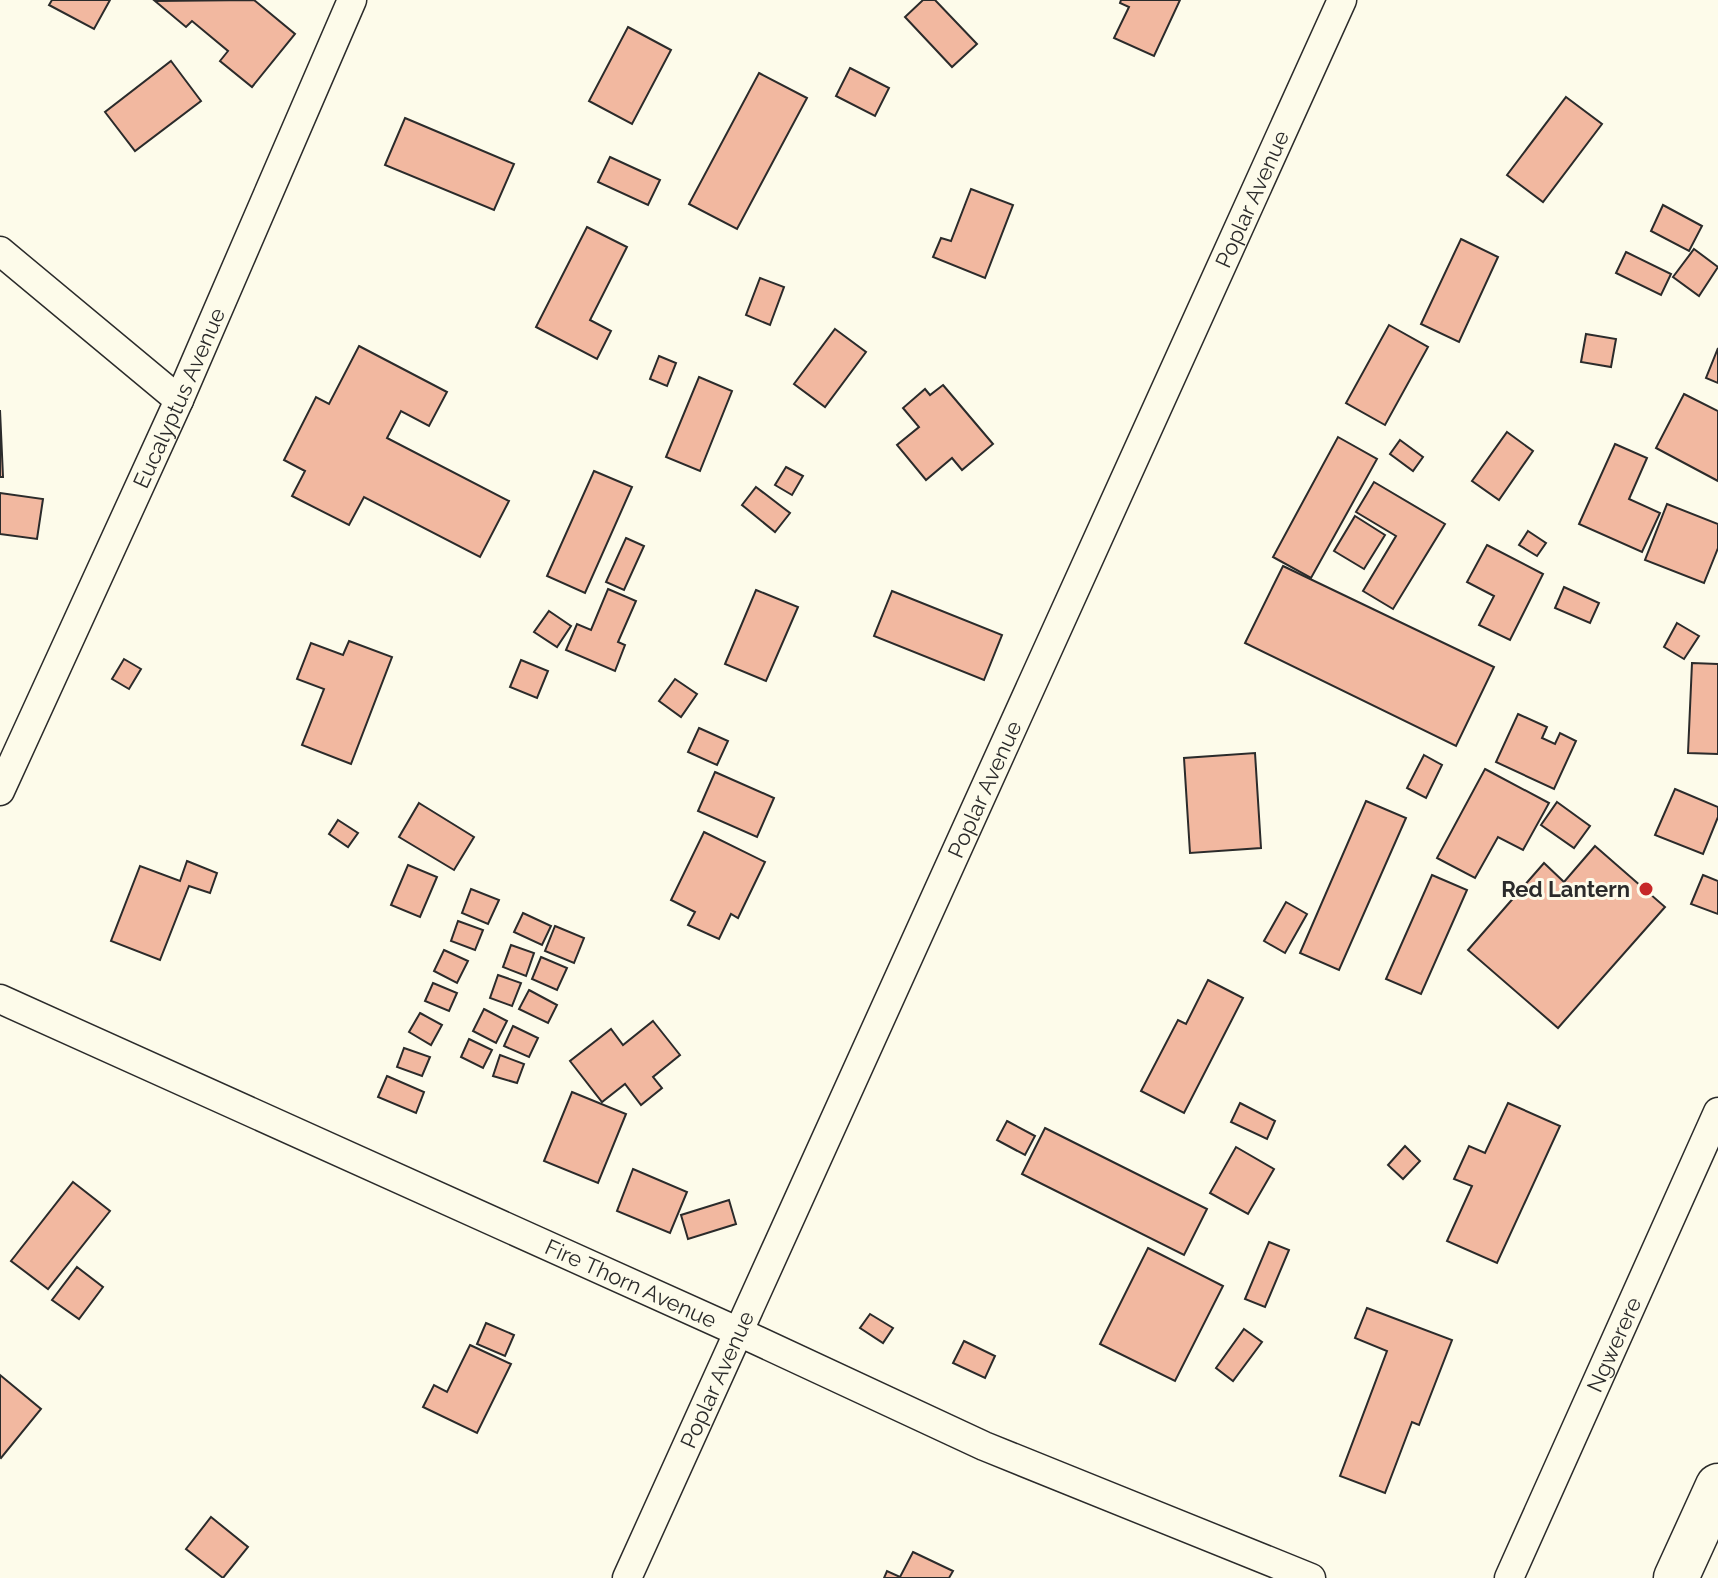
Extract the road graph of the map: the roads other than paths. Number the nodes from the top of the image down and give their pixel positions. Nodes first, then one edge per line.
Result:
1 (352, 0) edge
2 (1342, 0) edge
3 (0, 251) edge
4 (179, 400) junction
5 (0, 791) edge
6 (0, 999) edge
7 (1718, 1112) edge
8 (739, 1332) junction
9 (1718, 1486) edge
10 (627, 1578) edge
11 (1311, 1578) edge
12 (1509, 1578) edge
13 (1676, 1578) edge

1 - 4 street, Eucalyptus Avenue
2 - 8 street, Poplar Avenue
3 - 4 street
4 - 5 street, Eucalyptus Avenue
6 - 8 street, Fire Thorn Avenue
7 - 12 street, Ngwerere
8 - 10 street, Poplar Avenue
8 - 11 street, Fire Thorn Avenue
9 - 13 main road

